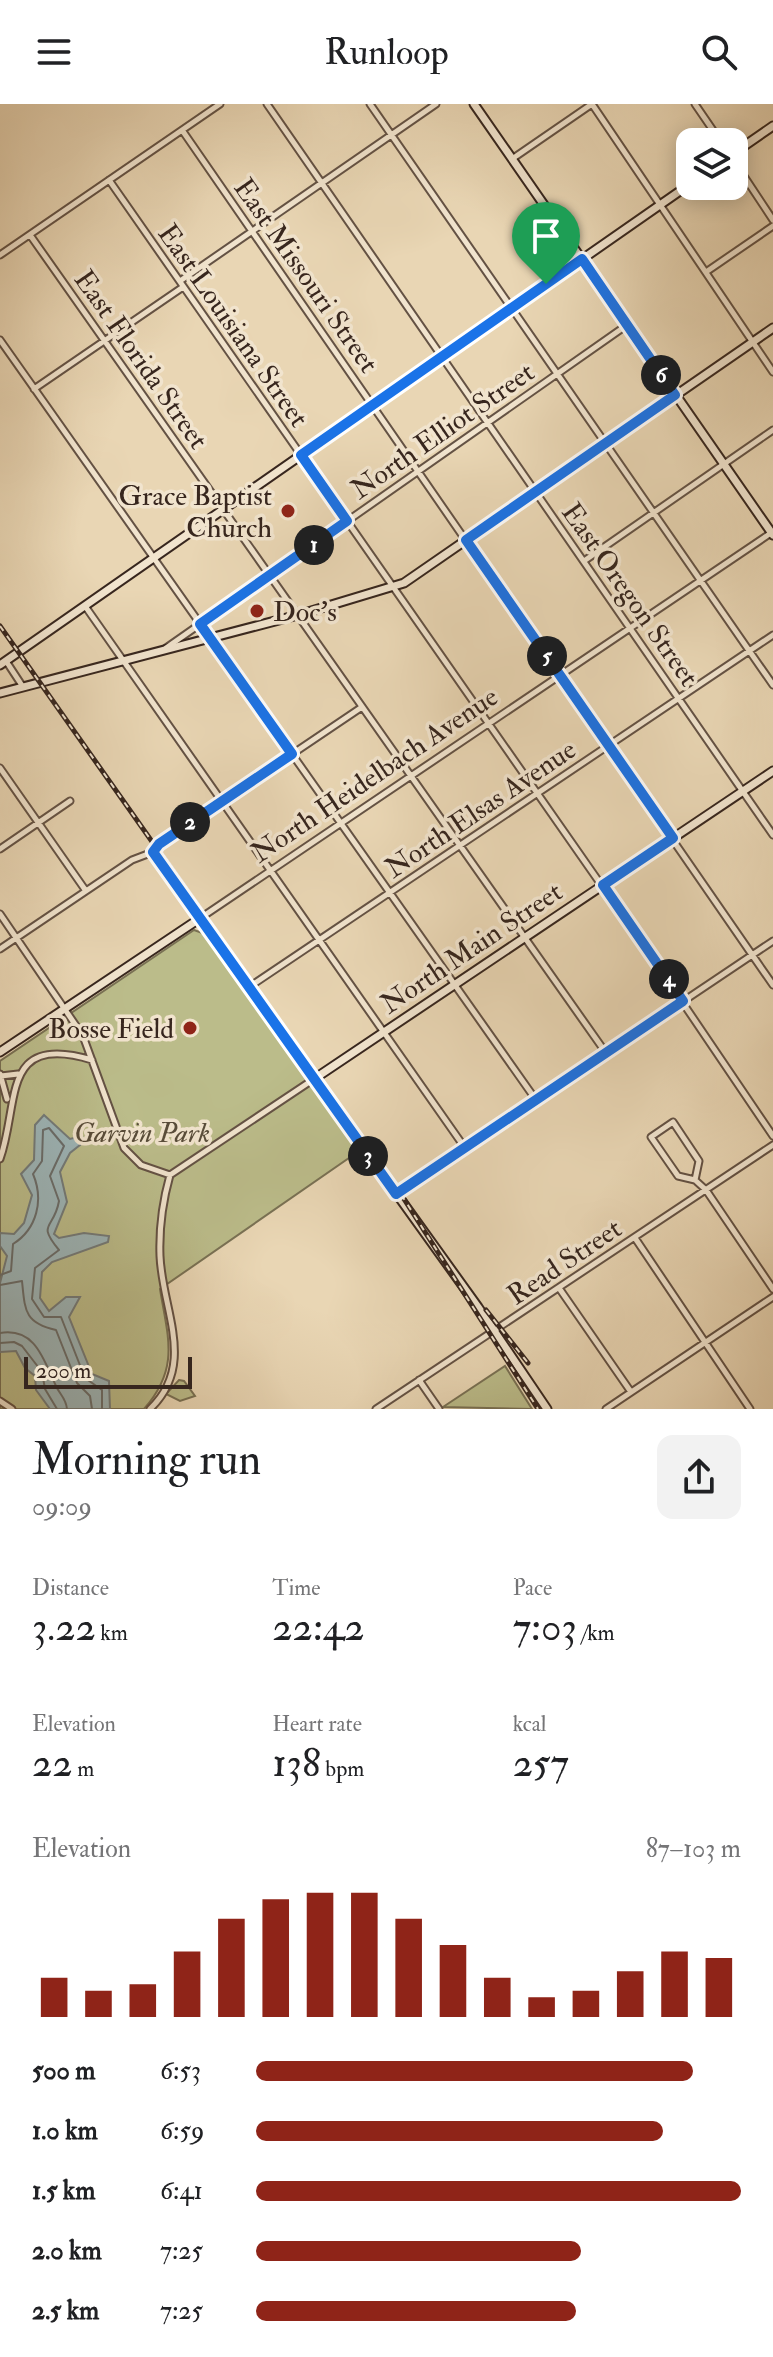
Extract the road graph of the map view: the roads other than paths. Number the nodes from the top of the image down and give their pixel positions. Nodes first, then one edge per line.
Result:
1 (220, 104) edge
2 (267, 104) edge
3 (370, 104) edge
4 (436, 104) edge
5 (474, 104) edge
6 (592, 104) edge
7 (695, 104) edge
8 (773, 126) edge
9 (711, 128) edge
10 (182, 130) junction
11 (392, 135) junction
12 (748, 143) edge
13 (512, 159) junction
14 (109, 180) junction
15 (322, 183) junction
16 (748, 183) edge
17 (676, 194) edge
18 (661, 204) junction
19 (773, 223) edge
20 (252, 232) junction
21 (30, 235) junction
22 (0, 255) edge
23 (582, 259) junction
24 (706, 272) junction
25 (181, 284) junction
26 (512, 308) junction
27 (627, 325) junction
28 (773, 328) edge
29 (0, 340) edge
30 (105, 341) junction
31 (753, 342) junction
32 (442, 357) junction
33 (773, 372) edge
34 (557, 374) junction
35 (34, 389) junction
36 (675, 395) junction
37 (373, 405) junction
38 (488, 423) junction
39 (773, 430) edge
40 (605, 443) junction
41 (301, 455) junction
42 (724, 464) junction
43 (419, 471) junction
44 (536, 492) junction
45 (223, 509) junction
46 (654, 513) junction
47 (347, 521) junction
48 (773, 533) edge
49 (466, 540) junction
50 (154, 558) junction
51 (584, 561) junction
52 (270, 575) junction
53 (701, 581) junction
54 (394, 588) junction
55 (85, 606) junction
56 (298, 615) junction
57 (200, 624) junction
58 (630, 628) junction
59 (773, 635) edge
60 (210, 638) junction
61 (163, 650) junction
62 (749, 651) junction
63 (124, 661) junction
64 (3, 663) edge
65 (560, 675) junction
66 (773, 685) edge
67 (24, 687) junction
68 (0, 693) edge
69 (679, 698) junction
70 (362, 707) junction
71 (489, 724) junction
72 (609, 746) junction
73 (292, 754) junction
74 (0, 768) edge
75 (773, 771) edge
76 (411, 776) junction
77 (743, 791) junction
78 (537, 793) junction
79 (70, 801) dead end
80 (222, 801) junction
81 (340, 822) junction
82 (38, 823) junction
83 (773, 835) edge
84 (673, 838) junction
85 (459, 845) junction
86 (0, 849) edge
87 (153, 852) junction
88 (270, 870) junction
89 (603, 885) junction
90 (86, 891) junction
91 (389, 892) junction
92 (0, 914) edge
93 (199, 919) junction
94 (17, 938) junction
95 (525, 938) junction
96 (319, 939) junction
97 (773, 941) edge
98 (0, 949) edge
99 (753, 955) junction
100 (455, 985) junction
101 (773, 985) edge
102 (249, 987) junction
103 (683, 1001) junction
104 (67, 1008) junction
105 (383, 1032) junction
106 (0, 1052) edge
107 (606, 1053) junction
108 (92, 1060) junction
109 (18, 1074) junction
110 (1, 1075) edge
111 (314, 1079) junction
112 (536, 1100) junction
113 (8, 1106) junction
114 (773, 1136) edge
115 (773, 1145) edge
116 (465, 1148) junction
117 (0, 1159) edge
118 (170, 1175) junction
119 (695, 1180) junction
120 (706, 1190) junction
121 (396, 1194) junction
122 (635, 1238) junction
123 (559, 1288) junction
124 (773, 1289) edge
125 (773, 1297) edge
126 (495, 1331) junction
127 (705, 1343) junction
128 (419, 1380) junction
129 (631, 1392) junction
130 (160, 1399) junction
131 (0, 1401) edge
132 (12, 1409) edge
133 (150, 1409) edge
134 (160, 1409) edge
135 (376, 1409) edge
136 (439, 1409) edge
137 (547, 1409) edge
138 (606, 1409) edge
139 (750, 1409) edge

1 - 10 street
2 - 15 street, East Oregon Street
3 - 11 street
4 - 11 street
5 - 13 main road
6 - 13 street
6 - 18 street
7 - 9 street
8 - 12 main road
10 - 14 street
10 - 20 street, East Missouri Street
11 - 15 street
11 - 26 street
13 - 23 main road
14 - 21 street
14 - 25 street, East Louisiana Street
15 - 20 street
15 - 32 street, East Oregon Street
16 - 19 street
17 - 18 main road
18 - 23 main road
18 - 24 street
19 - 24 street
20 - 25 street
20 - 37 street, East Missouri Street
21 - 22 street
21 - 30 street, East Florida Street
23 - 26 main road
23 - 27 main road
24 - 31 street
25 - 30 street
25 - 41 street, East Louisiana Street
26 - 32 main road
26 - 34 street
27 - 34 street, North Elliot Street
27 - 36 main road
28 - 31 main road
29 - 35 street
30 - 35 street
30 - 45 street, East Florida Street
31 - 33 street
31 - 36 main road
32 - 37 main road
32 - 38 street, East Oregon Street
34 - 38 street, North Elliot Street
34 - 40 street
35 - 50 street
36 - 40 main road
36 - 42 main road
37 - 41 main road
37 - 43 street, East Missouri Street
38 - 43 street, North Elliot Street
38 - 44 street, East Oregon Street
39 - 42 street
40 - 44 main road
40 - 46 street
41 - 45 main road
41 - 47 street, East Louisiana Street
42 - 46 street
42 - 48 main road
43 - 47 street, North Elliot Street
43 - 49 street, East Missouri Street
44 - 49 main road
44 - 51 street, East Oregon Street
45 - 50 main road
45 - 52 street, East Florida Street
46 - 51 street
46 - 53 street
47 - 52 street, North Elliot Street
47 - 54 street, East Louisiana Street
48 - 53 street, North Heidelbach Avenue
49 - 54 main road
49 - 65 street, East Missouri Street
50 - 55 main road
50 - 57 street
51 - 58 street, East Oregon Street
52 - 56 street, East Florida Street
52 - 57 street, North Elliot Street
53 - 58 street, North Heidelbach Avenue
53 - 62 street
54 - 56 main road
54 - 71 street, East Louisiana Street
55 - 63 street
55 - 64 main road
56 - 60 main road
56 - 70 street, East Florida Street
57 - 60 street
57 - 61 street, North Elliot Street
58 - 65 street, North Heidelbach Avenue
58 - 69 street, East Oregon Street
59 - 62 street, North Elsas Avenue
60 - 61 main road
60 - 73 street
61 - 63 main road
62 - 66 street
62 - 69 street, North Elsas Avenue
63 - 67 main road
63 - 80 street
64 - 67 street
65 - 71 street, North Heidelbach Avenue
65 - 72 street, East Missouri Street
67 - 68 main road
69 - 72 street, North Elsas Avenue
69 - 77 street, East Oregon Street
70 - 73 street
70 - 76 street, East Florida Street
71 - 76 street, North Heidelbach Avenue
71 - 78 street, East Louisiana Street
72 - 78 street, North Elsas Avenue
72 - 84 street, East Missouri Street
73 - 80 street
73 - 81 street
74 - 82 street
75 - 77 main road, North Main Street
76 - 81 street, North Heidelbach Avenue
76 - 85 street, East Florida Street
77 - 83 street, East Oregon Street
77 - 84 main road, North Main Street
78 - 85 street, North Elsas Avenue
78 - 89 street, East Louisiana Street
79 - 82 street
80 - 87 street
80 - 88 street
81 - 88 street, North Heidelbach Avenue
81 - 91 street
82 - 86 street
82 - 90 street
84 - 89 main road, North Main Street
84 - 99 street, East Missouri Street
85 - 91 street, North Elsas Avenue
85 - 95 street, East Florida Street
87 - 90 street
87 - 93 street
88 - 93 street, North Heidelbach Avenue
88 - 96 street
89 - 95 main road, North Main Street
89 - 103 street, East Louisiana Street
90 - 94 street
91 - 96 street, North Elsas Avenue
91 - 100 street
92 - 94 street
93 - 102 main road
93 - 104 main road, North Heidelbach Avenue
94 - 98 street
94 - 104 street
95 - 100 main road, North Main Street
95 - 107 street, East Florida Street
96 - 102 street, North Elsas Avenue
96 - 105 street
97 - 99 street
99 - 101 street, East Missouri Street
99 - 103 street
100 - 105 main road, North Main Street
100 - 112 street
102 - 111 main road
103 - 107 street
103 - 114 street, East Louisiana Street
104 - 106 main road, North Heidelbach Avenue
104 - 108 street
105 - 111 main road, North Main Street
105 - 116 street
107 - 112 street
108 - 109 street
108 - 118 street
109 - 110 street
109 - 113 street
110 - 113 street
111 - 118 street
111 - 121 main road
112 - 116 street
113 - 117 street
115 - 120 street, Read Street
116 - 121 street
118 - 130 street
119 - 119 street
119 - 120 street
120 - 122 street, Read Street
120 - 124 street
121 - 126 main road
122 - 123 street, Read Street
122 - 127 street
123 - 126 street, Read Street
123 - 129 street
125 - 127 street
126 - 128 street, Read Street
126 - 137 main road
127 - 129 street
127 - 139 street
128 - 135 street, Read Street
128 - 136 street
129 - 138 street
130 - 133 street
130 - 134 street
131 - 132 street

